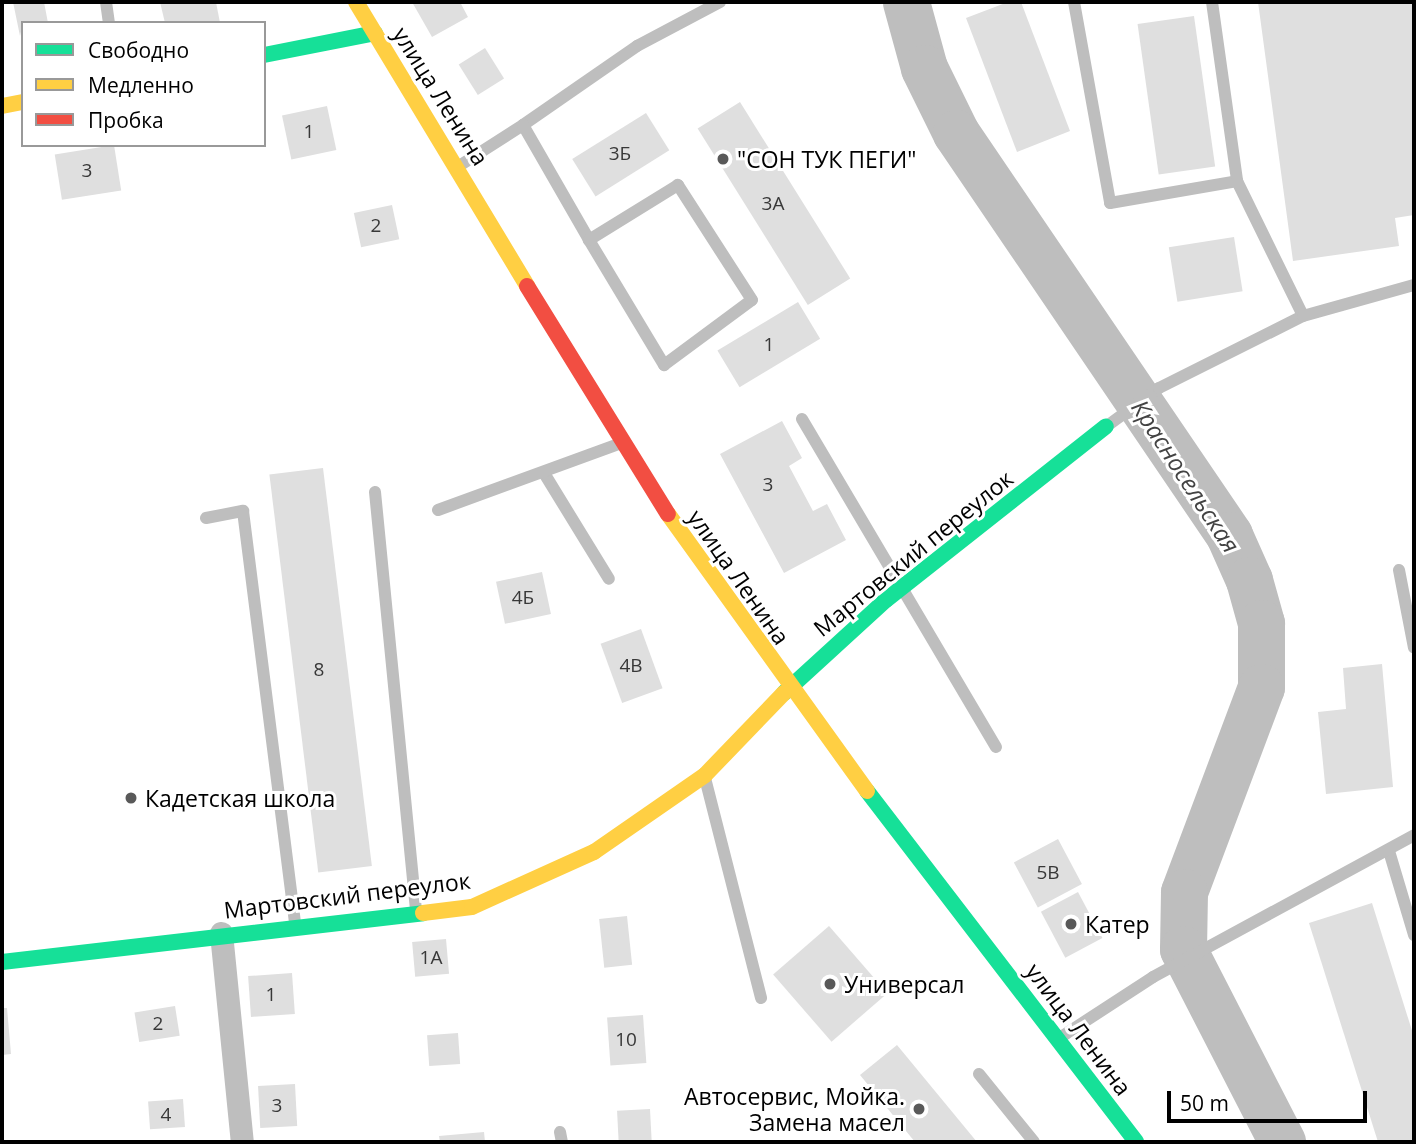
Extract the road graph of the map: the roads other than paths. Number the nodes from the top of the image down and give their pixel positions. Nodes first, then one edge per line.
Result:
1 (106, 2) edge
2 (356, 2) edge
3 (720, 2) edge
4 (1074, 2) edge
5 (1212, 2) edge
6 (109, 21) edge
7 (375, 33) junction
8 (266, 55) edge
9 (21, 102) edge
10 (2, 106) edge
11 (523, 125) junction
12 (459, 166) junction
13 (1237, 181) junction
14 (589, 240) junction
15 (1414, 285) edge
16 (1303, 316) junction
17 (802, 419) dead end
18 (1106, 426) joint
19 (621, 442) junction
20 (544, 473) junction
21 (374, 492) dead end
22 (438, 510) dead end
23 (206, 518) dead end
24 (1399, 570) dead end
25 (609, 579) dead end
26 (901, 587) junction
27 (1414, 648) edge
28 (788, 688) junction
29 (996, 747) dead end
30 (705, 775) junction
31 (1414, 835) edge
32 (1390, 851) junction
33 (416, 913) junction
34 (295, 925) junction
35 (221, 933) junction
36 (1414, 935) edge
37 (2, 962) edge
38 (761, 998) dead end
39 (1058, 1039) junction
40 (979, 1074) dead end
41 (242, 1142) edge
42 (1034, 1142) edge
43 (1136, 1142) edge

1 - 6 lane
2 - 7 street, улица Ленина
3 - 11 lane
4 - 13 lane
5 - 13 lane
7 - 8 street
7 - 12 street, улица Ленина
9 - 10 street
11 - 12 lane
11 - 14 lane
12 - 19 street, улица Ленина
13 - 16 lane
14 - 14 lane
15 - 16 lane, Мартовский переулок
16 - 18 lane, Мартовский переулок
17 - 26 lane
18 - 26 street, Мартовский переулок
19 - 20 lane
19 - 28 street, улица Ленина
20 - 22 lane
20 - 25 lane
21 - 33 lane
23 - 34 lane
24 - 27 lane
26 - 28 street, Мартовский переулок
26 - 29 lane
28 - 30 street, Мартовский переулок
28 - 39 street, улица Ленина
30 - 33 street, Мартовский переулок
30 - 38 lane
31 - 32 lane
32 - 36 lane
32 - 39 lane
33 - 34 street, Мартовский переулок
34 - 35 street, Мартовский переулок
35 - 37 street, Мартовский переулок
35 - 41 street
39 - 43 street, улица Ленина
40 - 42 lane

